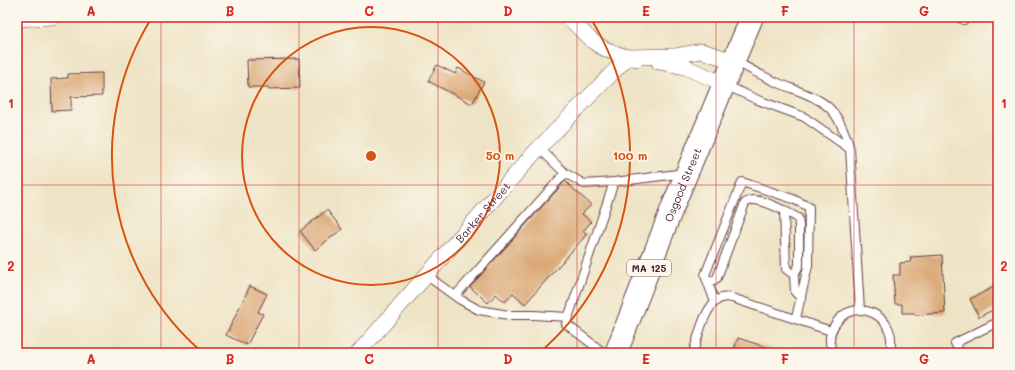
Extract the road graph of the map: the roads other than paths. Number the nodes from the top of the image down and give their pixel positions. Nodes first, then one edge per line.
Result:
1 (52, 17) edge
2 (566, 17) edge
3 (752, 17) edge
4 (957, 17) edge
5 (966, 17) edge
6 (17, 19) edge
7 (628, 57) junction
8 (734, 61) junction
9 (724, 84) junction
10 (540, 148) junction
11 (850, 149) junction
12 (565, 173) junction
13 (686, 173) junction
14 (614, 182) junction
15 (784, 210) junction
16 (426, 275) junction
17 (794, 275) junction
18 (708, 284) junction
19 (455, 296) junction
20 (801, 298) junction
21 (715, 302) junction
22 (860, 310) junction
23 (569, 317) junction
24 (796, 318) junction
25 (998, 322) edge
26 (831, 331) junction
27 (358, 353) edge
28 (604, 353) edge
29 (616, 353) edge
30 (693, 353) edge
31 (833, 353) edge
32 (889, 353) edge
33 (960, 353) edge

1 - 6 street
2 - 7 street
3 - 8 highway, Osgood Street / MA 125
4 - 5 lane
7 - 8 street
7 - 9 street
7 - 10 street, Barker Street
8 - 9 highway, Osgood Street / MA 125
8 - 11 lane
9 - 11 lane
9 - 13 highway, Osgood Street / MA 125
10 - 12 lane
10 - 16 street, Barker Street
11 - 22 lane
12 - 14 lane
12 - 19 lane
13 - 14 lane
13 - 29 highway, Osgood Street / MA 125
14 - 23 lane
15 - 17 lane
15 - 17 lane
15 - 18 lane
16 - 19 lane
16 - 27 street, Barker Street
17 - 20 lane
18 - 20 lane
18 - 21 lane
19 - 23 lane
20 - 24 lane
21 - 24 lane
21 - 30 lane
22 - 26 lane
22 - 32 lane
23 - 28 lane
24 - 26 lane
25 - 33 lane
26 - 31 lane

